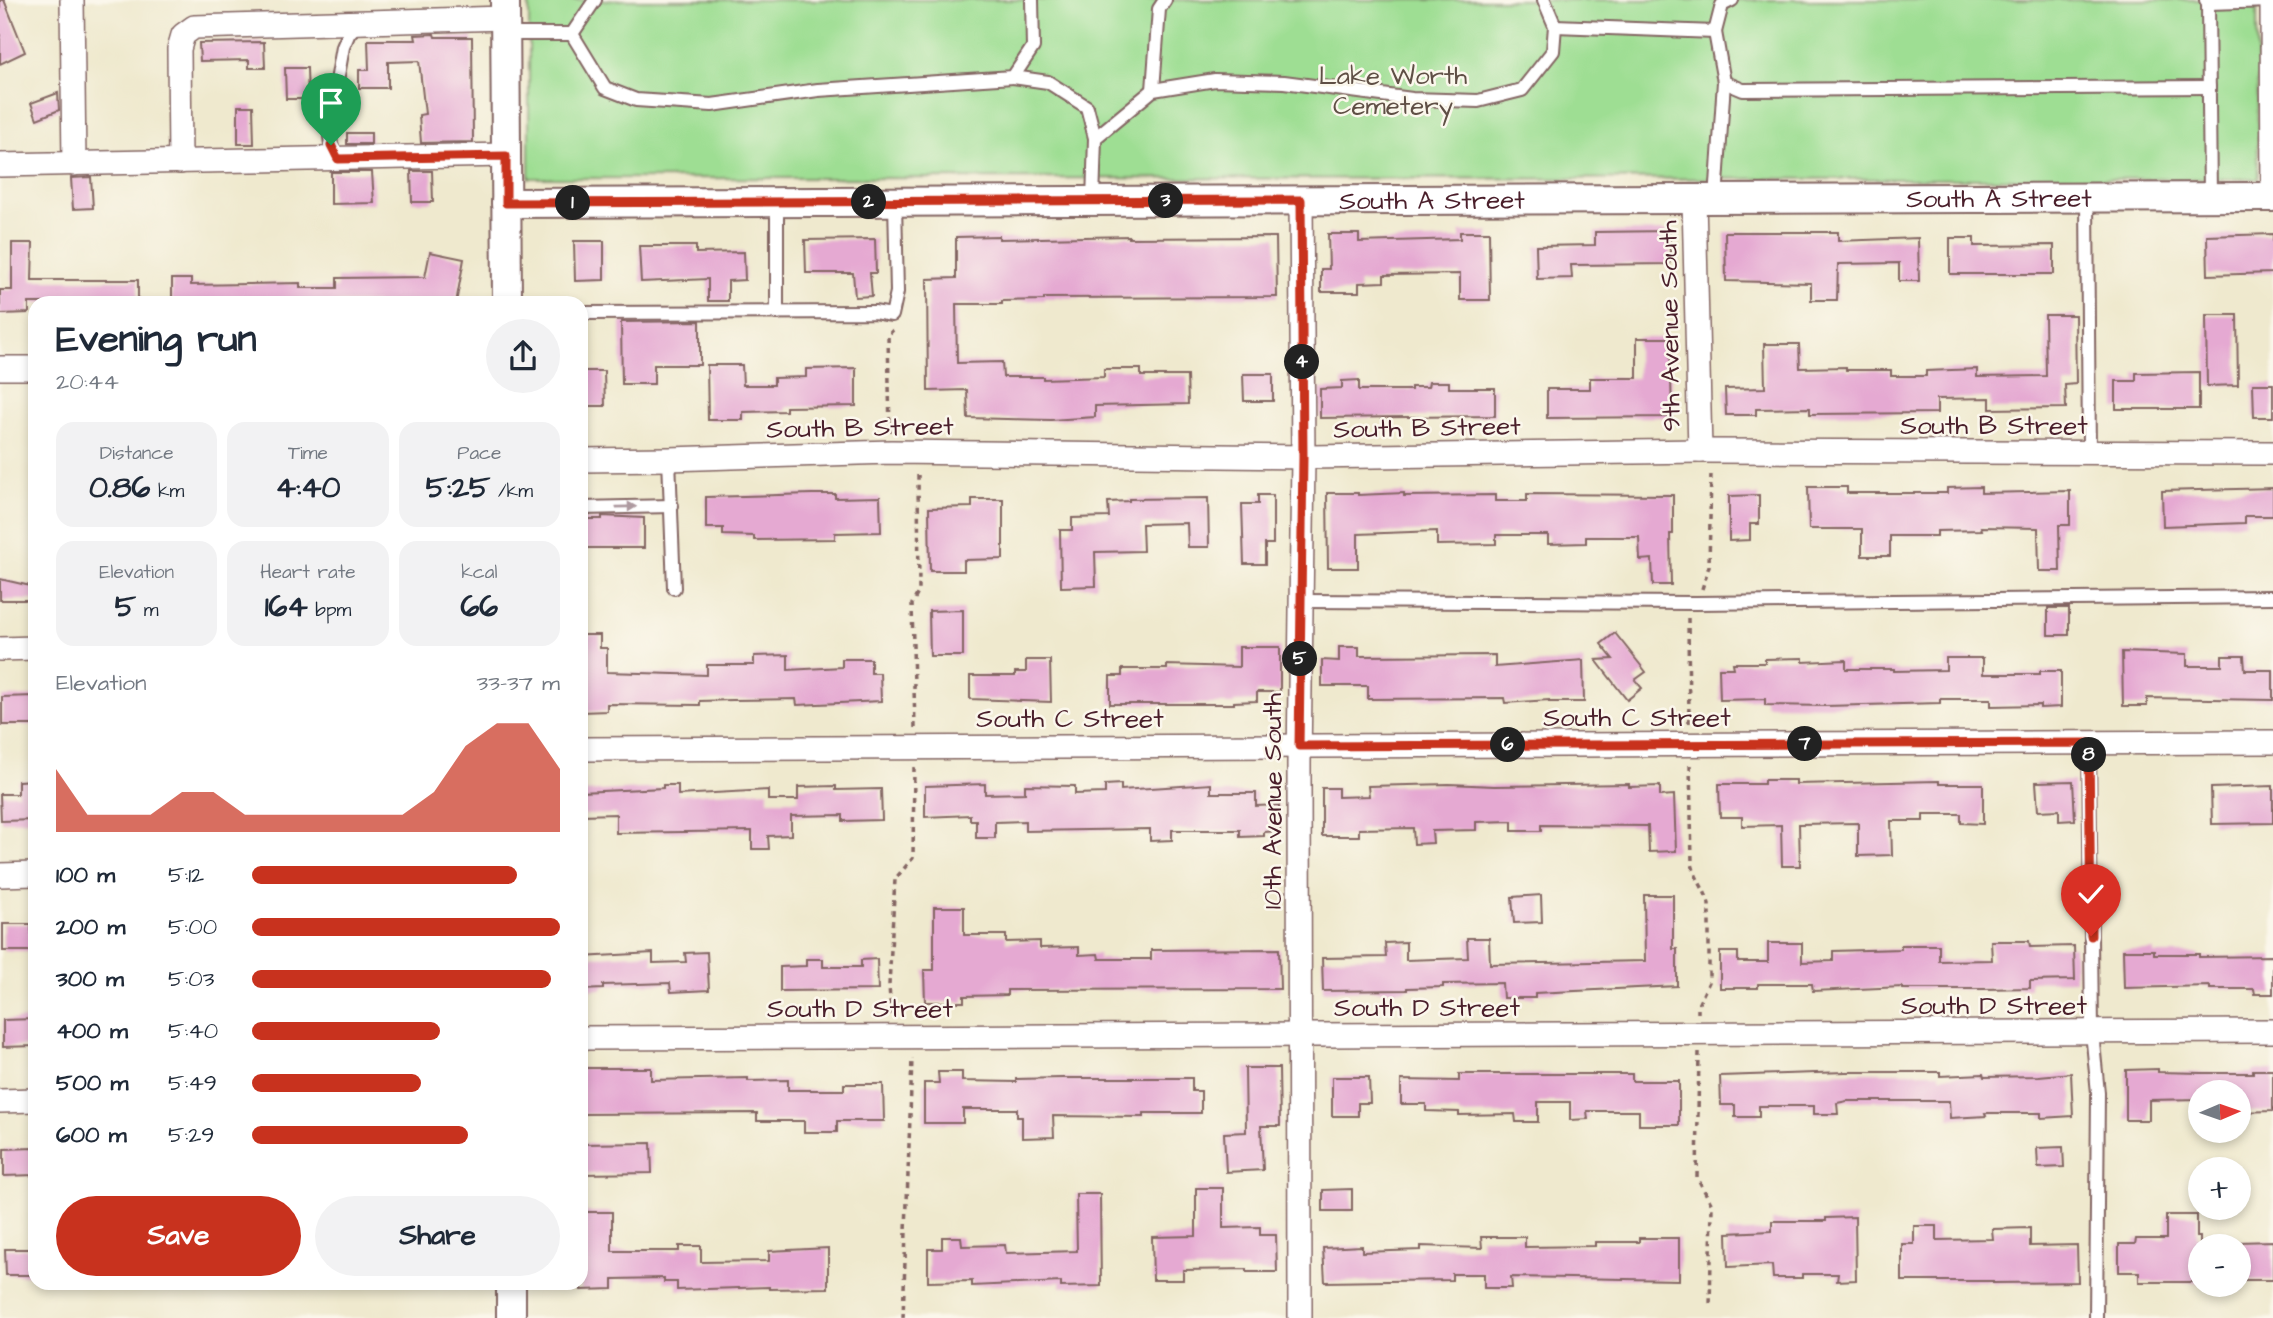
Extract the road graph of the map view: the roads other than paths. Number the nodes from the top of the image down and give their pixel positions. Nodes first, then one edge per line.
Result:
1 (72, 0) edge
2 (595, 0) edge
3 (1032, 0) edge
4 (1165, 0) edge
5 (1544, 0) edge
6 (1732, 0) edge
7 (2207, 1) edge
8 (2272, 1) edge
9 (505, 17) edge
10 (361, 22) junction
11 (1555, 26) junction
12 (1715, 32) junction
13 (572, 34) junction
14 (1013, 77) junction
15 (1724, 82) junction
16 (2209, 87) junction
17 (1153, 90) junction
18 (1095, 138) junction
19 (506, 156) junction
20 (338, 159) junction
21 (180, 162) junction
22 (74, 164) junction
23 (0, 165) edge
24 (2210, 197) junction
25 (2273, 197) edge
26 (2087, 198) junction
27 (1705, 199) junction
28 (1301, 200) junction
29 (1093, 201) junction
30 (777, 202) junction
31 (895, 202) junction
32 (506, 203) junction
33 (506, 296) edge
34 (588, 313) edge
35 (777, 313) junction
36 (0, 368) edge
37 (28, 368) edge
38 (1700, 451) junction
39 (2089, 453) junction
40 (2273, 453) edge
41 (1303, 457) junction
42 (669, 459) junction
43 (588, 460) edge
44 (672, 506) junction
45 (588, 508) edge
46 (674, 588) dead end
47 (2273, 597) edge
48 (1301, 601) junction
49 (28, 648) edge
50 (0, 649) edge
51 (2273, 742) edge
52 (2089, 743) junction
53 (1299, 746) junction
54 (588, 749) edge
55 (28, 874) edge
56 (0, 875) edge
57 (2273, 1031) edge
58 (2092, 1032) junction
59 (1299, 1035) junction
60 (588, 1038) edge
61 (28, 1100) edge
62 (0, 1101) edge
63 (511, 1290) edge
64 (511, 1318) edge
65 (1300, 1318) edge
66 (2096, 1318) edge

1 - 22 street
2 - 13 lane
3 - 14 lane
4 - 17 lane
5 - 11 lane
6 - 12 lane
7 - 8 lane
7 - 16 lane
8 - 25 street
9 - 10 street
9 - 13 lane
9 - 19 street
10 - 20 lane
10 - 21 street
11 - 12 lane
11 - 17 lane
12 - 15 lane
13 - 14 lane
14 - 18 lane
15 - 16 lane
15 - 27 lane
16 - 24 lane
17 - 18 lane
18 - 29 lane
19 - 20 street
19 - 32 street
20 - 21 street
21 - 22 street
22 - 23 street
24 - 25 street, South A Street
24 - 26 street, South A Street
26 - 27 street, South A Street
26 - 39 lane
27 - 28 street, South A Street
27 - 38 street, 9th Avenue South
28 - 29 street, South A Street
28 - 41 street, 10th Avenue South
29 - 31 street, South A Street
30 - 31 street, South A Street
30 - 32 street, South A Street
30 - 35 lane
31 - 35 lane
32 - 33 street
34 - 35 lane
36 - 37 street
38 - 39 street, South B Street
38 - 41 street, South B Street
39 - 40 street, South B Street
41 - 42 street, South B Street
41 - 48 street, 10th Avenue South
42 - 43 street, South B Street
42 - 44 lane
45 -> 44 lane
44 - 46 lane
47 - 48 lane
48 - 53 street, 10th Avenue South
49 - 50 street
51 - 52 street, South C Street
52 - 53 street, South C Street
52 - 58 lane
53 - 54 street, South C Street
53 - 59 street, 10th Avenue South
55 - 56 street
57 - 58 street, South D Street
58 - 59 street, South D Street
58 - 66 lane
59 - 60 street, South D Street
59 - 65 street, 10th Avenue South
61 - 62 street
63 - 64 street

